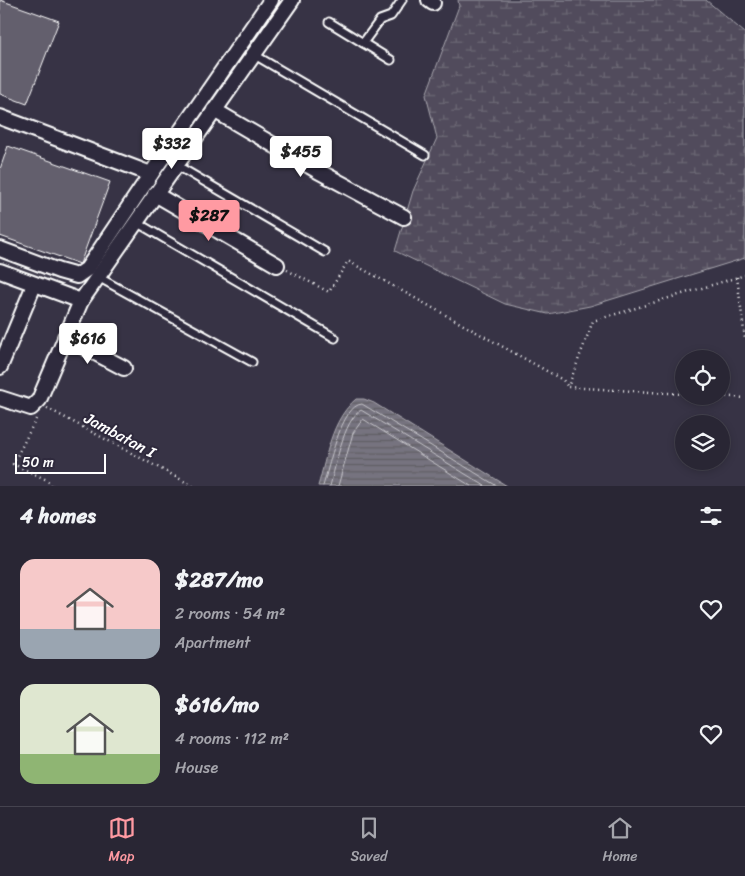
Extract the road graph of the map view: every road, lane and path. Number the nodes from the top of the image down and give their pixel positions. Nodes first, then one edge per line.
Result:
1 (271, 0) edge
2 (292, 0) edge
3 (402, 0) edge
4 (329, 22) dead end
5 (363, 44) junction
6 (254, 54) junction
7 (391, 60) dead end
8 (214, 110) junction
9 (0, 117) edge
10 (425, 155) dead end
11 (176, 165) junction
12 (151, 174) junction
13 (155, 194) junction
14 (404, 217) dead end
15 (136, 222) junction
16 (0, 249) edge
17 (325, 252) dead end
18 (277, 264) joint
19 (0, 271) edge
20 (745, 275) edge
21 (98, 277) junction
22 (737, 277) junction
23 (34, 285) junction
24 (81, 301) junction
25 (65, 337) junction
26 (335, 338) dead end
27 (745, 339) edge
28 (252, 362) dead end
29 (0, 367) edge
30 (124, 368) dead end
31 (568, 388) junction
32 (675, 394) edge
33 (730, 397) edge
34 (0, 398) edge
35 (745, 398) edge
36 (35, 404) junction
37 (52, 486) edge
38 (193, 486) edge

1 - 12 street
2 - 6 street
3 - 5 lane
4 - 5 lane
5 - 7 lane
6 - 8 street
6 - 10 lane
8 - 11 street
8 - 14 street
9 - 12 street
11 - 13 street
11 - 17 lane
12 - 16 street
13 - 15 street
13 - 18 street
15 - 21 street
15 - 26 lane
18 - 31 path
19 - 23 street
20 - 22 path
21 - 24 street
21 - 28 lane
22 - 27 path
22 - 31 path
23 - 24 street
23 - 29 street
24 - 25 street
25 - 30 street
25 - 36 street
31 - 32 path
33 - 35 path
34 - 36 street
36 - 37 path
36 - 38 path, Jambatan I

